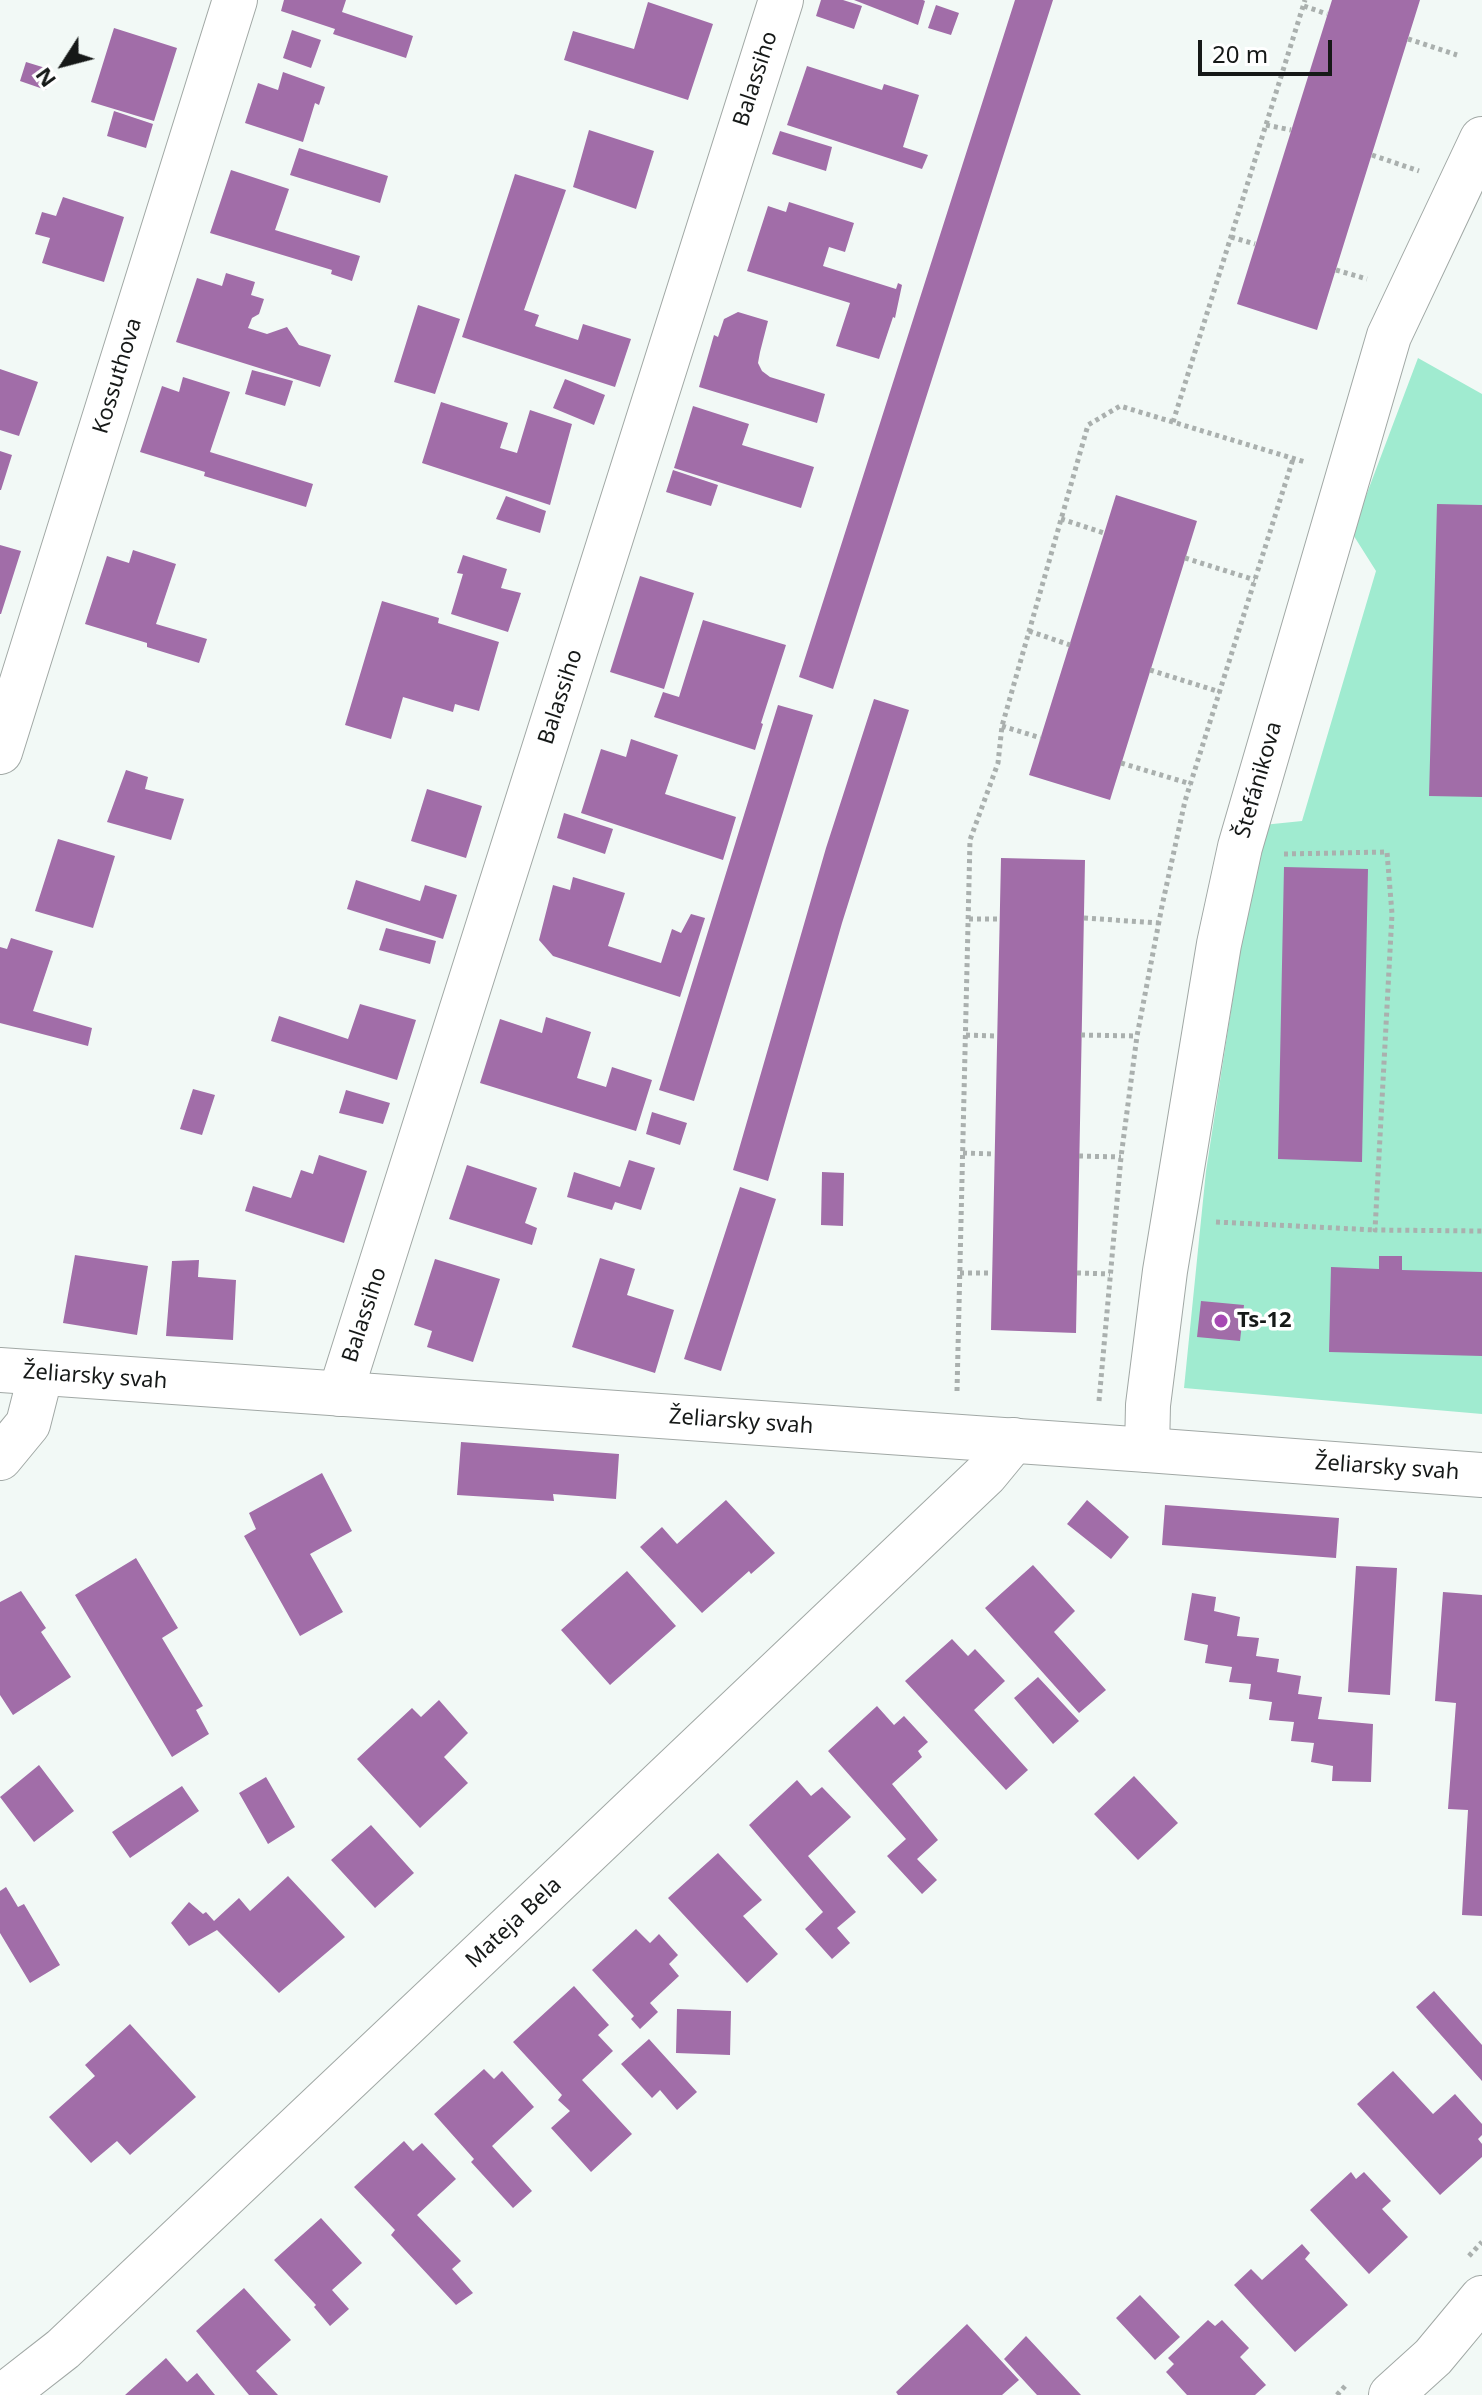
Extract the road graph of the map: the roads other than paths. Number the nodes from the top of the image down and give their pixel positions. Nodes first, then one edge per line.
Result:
1 (235, 0) edge
2 (781, 0) edge
3 (1482, 139) edge
4 (0, 752) edge
5 (20, 1371) edge
6 (340, 1394) junction
7 (1014, 1440) junction
8 (1147, 1450) junction
9 (0, 1458) edge
10 (1482, 1475) edge
11 (1482, 2298) edge
12 (4, 2395) edge
13 (1391, 2395) edge

1 - 4 street, Kossuthova
2 - 6 street, Balassiho
3 - 8 street, Štefánikova
5 - 6 street, Želiarsky svah
5 - 9 street
6 - 7 street, Želiarsky svah
7 - 8 street, Želiarsky svah
7 - 12 street, Mateja Bela
8 - 10 street, Želiarsky svah
11 - 13 street

